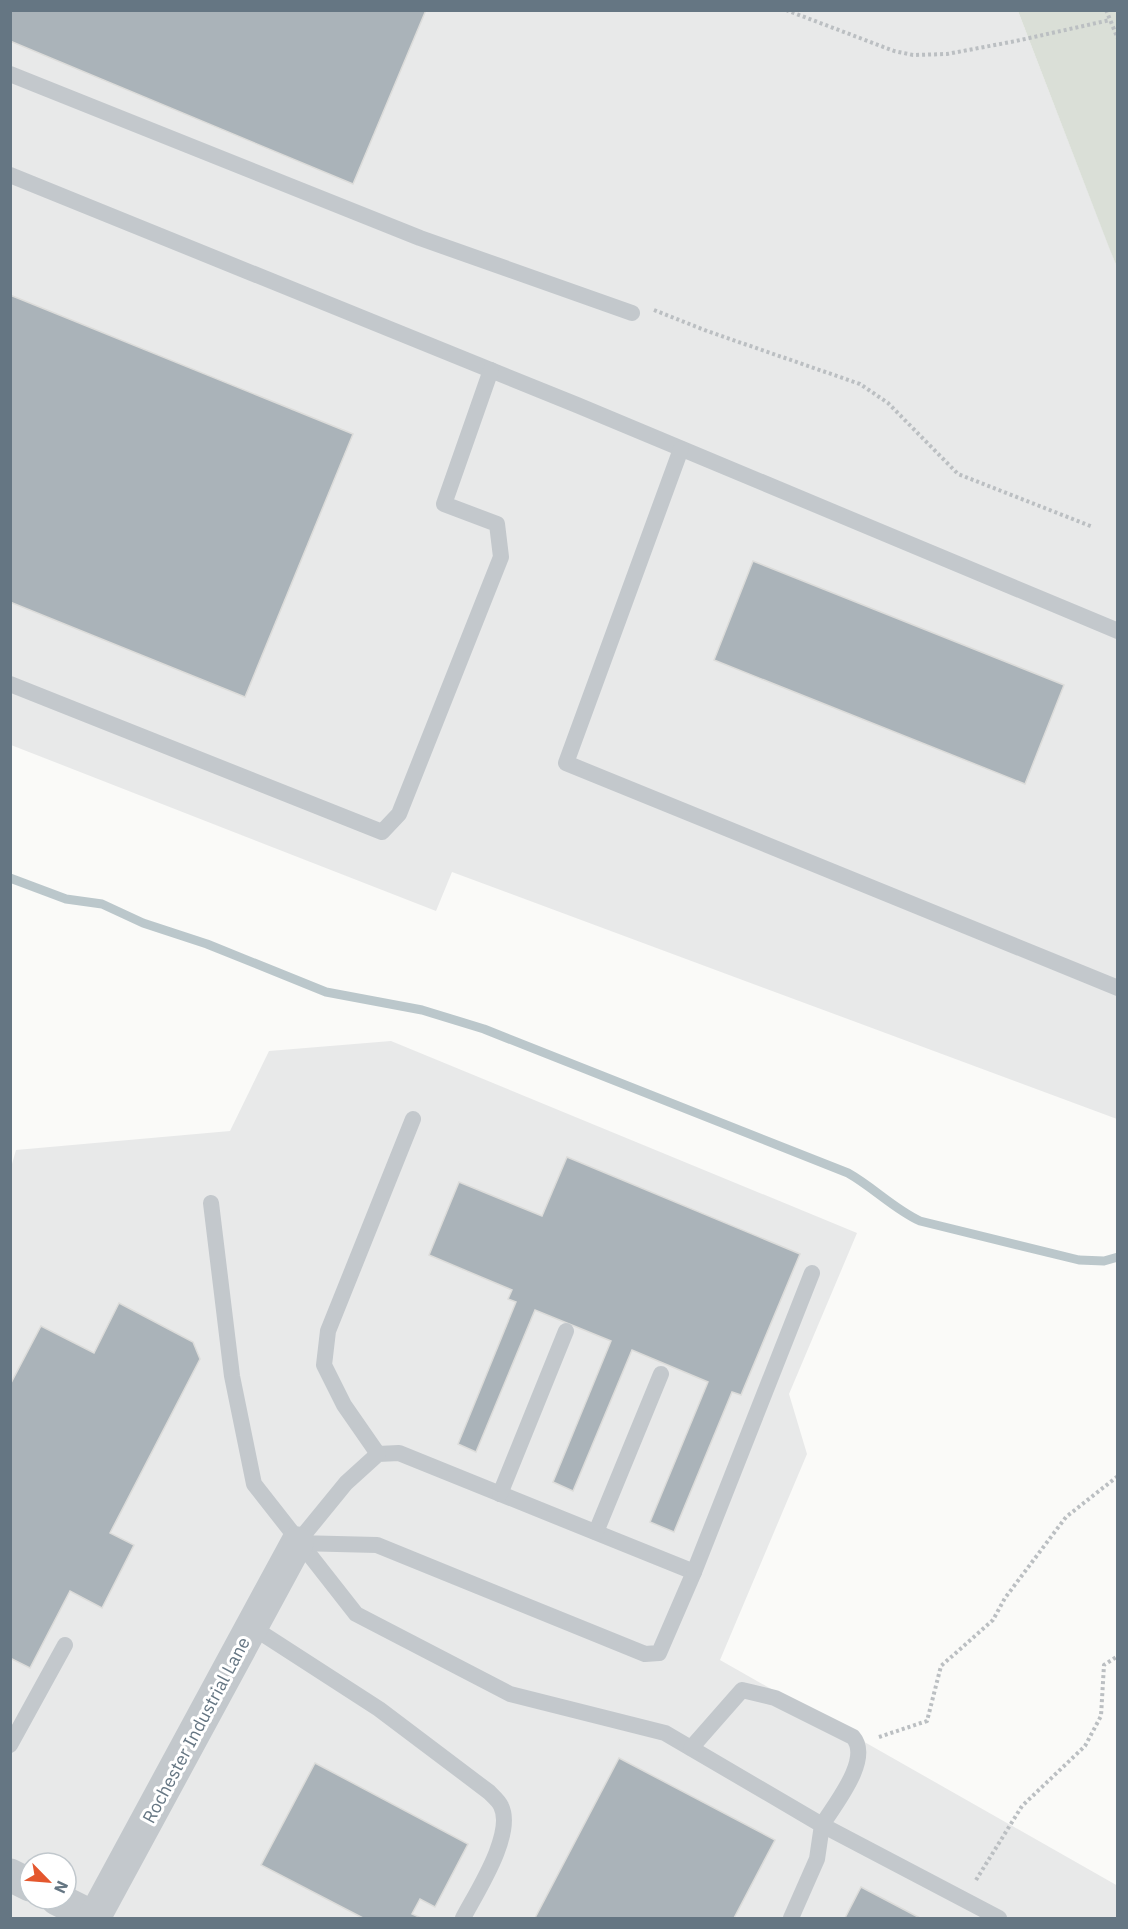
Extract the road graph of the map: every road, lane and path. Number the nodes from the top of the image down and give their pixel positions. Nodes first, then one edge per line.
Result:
1 (786, 10) edge
2 (1106, 10) edge
3 (1110, 20) junction
4 (1118, 39) edge
5 (10, 74) edge
6 (10, 175) edge
7 (632, 313) joint
8 (491, 370) junction
9 (681, 449) junction
10 (1093, 527) dead end
11 (1118, 631) edge
12 (10, 684) edge
13 (1118, 988) edge
14 (412, 1119) dead end
15 (211, 1203) dead end
16 (812, 1273) dead end
17 (566, 1331) dead end
18 (661, 1374) dead end
19 (378, 1454) junction
20 (1118, 1476) edge
21 (500, 1494) junction
22 (597, 1532) junction
23 (297, 1543) junction
24 (694, 1572) junction
25 (252, 1627) junction
26 (65, 1645) dead end
27 (1118, 1656) edge
28 (859, 1744) junction
29 (10, 1745) edge
30 (691, 1748) junction
31 (822, 1825) junction
32 (964, 1900) junction
33 (78, 1910) edge
34 (94, 1918) edge
35 (463, 1918) edge
36 (791, 1918) edge
37 (999, 1918) edge

1 - 3 path
2 - 3 path
3 - 4 path
5 - 7 lane
6 - 8 lane
7 - 10 path
8 - 9 lane
8 - 12 lane
9 - 11 lane
9 - 13 lane
14 - 19 lane
15 - 23 lane
16 - 24 lane
17 - 21 lane
18 - 22 lane
19 - 21 lane
19 - 23 lane
20 - 28 path
21 - 22 lane
22 - 24 lane
23 - 24 lane
23 - 25 street, Rochester Industrial Lane
23 - 30 lane
25 - 34 street, Rochester Industrial Lane
25 - 35 lane
26 - 29 lane
27 - 32 path
28 - 30 lane
28 - 31 lane
30 - 31 lane
31 - 32 lane
31 - 36 lane
32 - 37 lane
33 - 34 street

